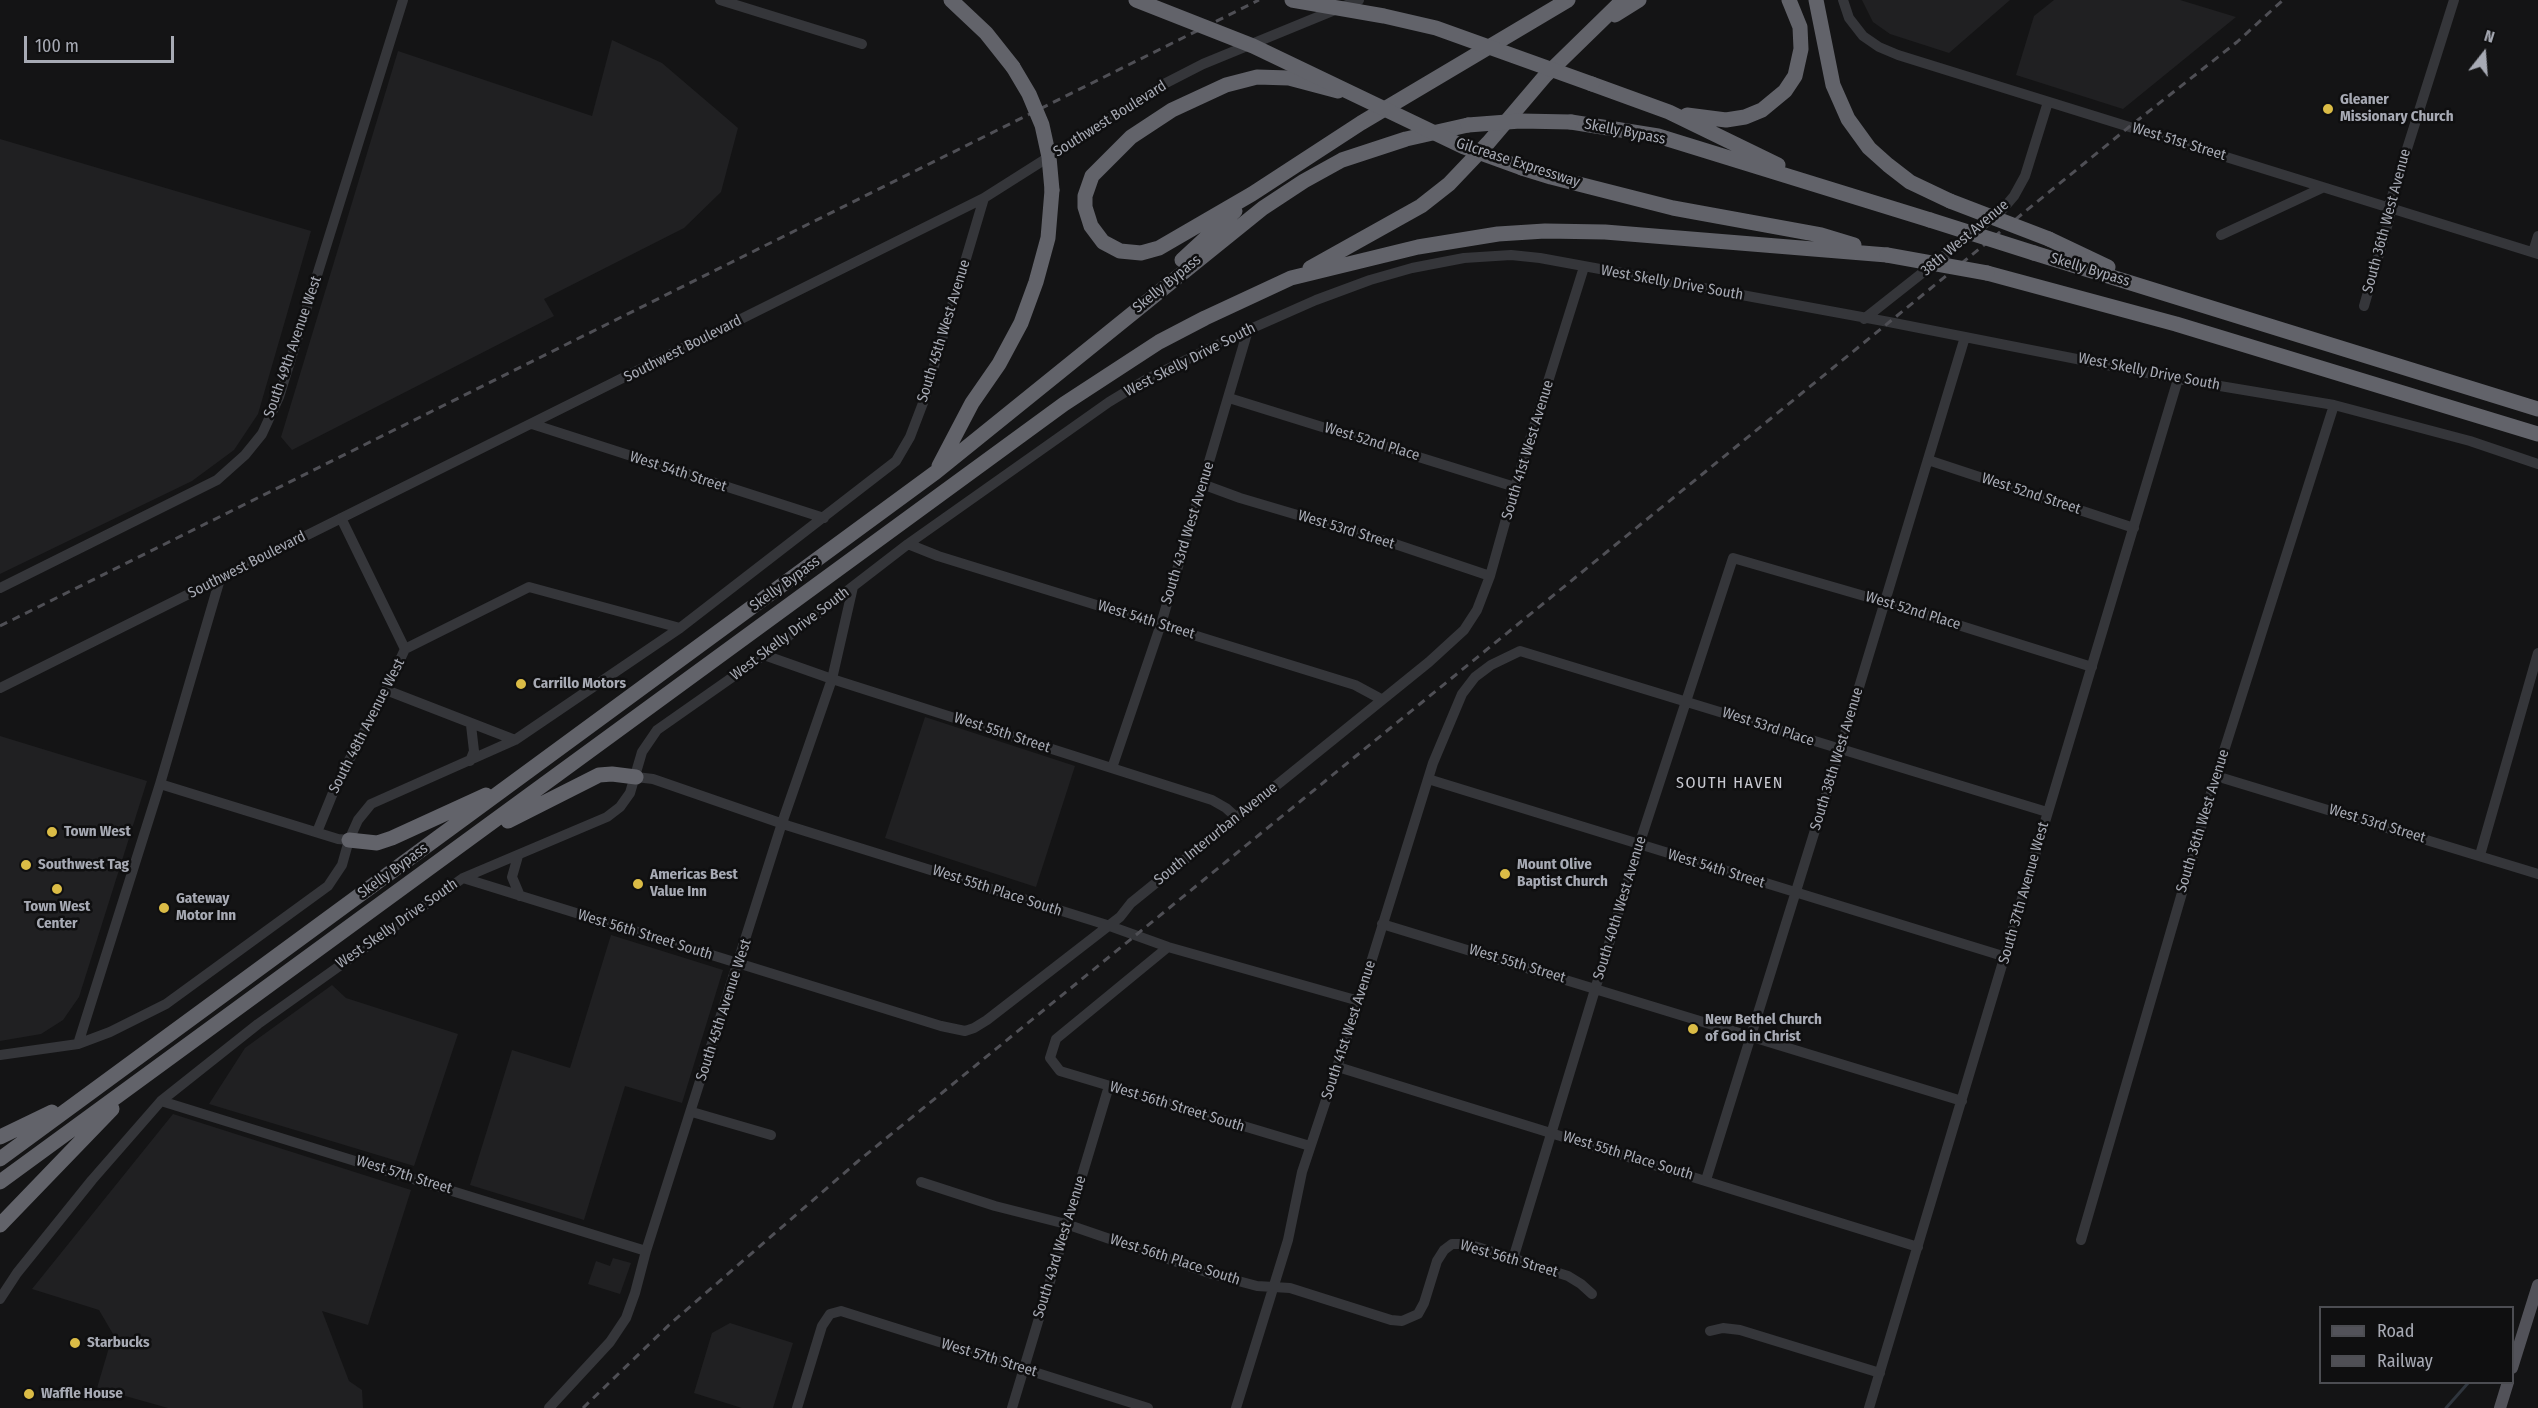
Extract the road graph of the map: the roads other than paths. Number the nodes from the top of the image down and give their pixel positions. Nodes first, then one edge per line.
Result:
1 (403, 0) edge
2 (720, 0) edge
3 (951, 0) edge
4 (1136, 0) edge
5 (1292, 0) edge
6 (1359, 0) edge
7 (1568, 0) edge
8 (1623, 0) edge
9 (1639, 0) edge
10 (1789, 0) edge
11 (1816, 0) edge
12 (1843, 0) edge
13 (2454, 0) edge
14 (1590, 31) junction
15 (862, 44) dead end
16 (1358, 97) junction
17 (2048, 102) junction
18 (1670, 112) junction
19 (1819, 185) junction
20 (2322, 188) junction
21 (1252, 194) junction
22 (984, 198) junction
23 (2389, 206) junction
24 (2221, 235) dead end
25 (2538, 236) edge
26 (2535, 253) edge
27 (1887, 255) junction
28 (1584, 267) junction
29 (1291, 278) junction
30 (2157, 290) junction
31 (2364, 306) dead end
32 (1864, 319) junction
33 (1110, 329) junction
34 (1248, 330) junction
35 (1965, 337) junction
36 (2178, 379) junction
37 (1229, 398) junction
38 (2505, 399) junction
39 (2538, 403) edge
40 (2334, 405) junction
41 (2538, 409) edge
42 (532, 424) junction
43 (2538, 434) edge
44 (1928, 460) junction
45 (2538, 464) edge
46 (936, 472) junction
47 (1202, 484) junction
48 (1515, 486) junction
49 (341, 518) junction
50 (824, 518) junction
51 (2134, 528) junction
52 (908, 544) junction
53 (1733, 558) joint
54 (1490, 576) junction
55 (220, 579) junction
56 (853, 587) junction
57 (0, 588) edge
58 (1885, 602) junction
59 (1161, 624) junction
60 (680, 628) junction
61 (1464, 630) joint
62 (405, 649) junction
63 (2538, 653) edge
64 (764, 654) junction
65 (1491, 665) joint
66 (2092, 668) junction
67 (832, 679) junction
68 (0, 688) edge
69 (386, 690) junction
70 (1381, 699) junction
71 (1685, 700) junction
72 (471, 725) junction
73 (515, 740) junction
74 (1840, 750) junction
75 (470, 761) junction
76 (1112, 768) junction
77 (2216, 776) junction
78 (636, 777) junction
79 (1428, 779) junction
80 (513, 782) junction
81 (160, 784) junction
82 (2047, 812) junction
83 (1236, 817) junction
84 (782, 823) junction
85 (316, 832) junction
86 (349, 840) junction
87 (468, 842) junction
88 (1639, 845) junction
89 (2480, 855) junction
90 (518, 856) junction
91 (2538, 874) edge
92 (463, 878) junction
93 (1796, 894) junction
94 (520, 896) junction
95 (1382, 924) junction
96 (1107, 925) junction
97 (1168, 947) junction
98 (2006, 957) junction
99 (739, 964) junction
100 (1596, 988) junction
101 (1359, 1001) junction
102 (964, 1031) joint
103 (1751, 1035) junction
104 (78, 1044) junction
105 (0, 1055) edge
106 (1338, 1067) junction
107 (142, 1078) junction
108 (1109, 1086) junction
109 (84, 1097) junction
110 (161, 1101) junction
111 (1962, 1101) junction
112 (692, 1112) junction
113 (1550, 1133) junction
114 (771, 1135) dead end
115 (0, 1137) edge
116 (1310, 1146) junction
117 (0, 1159) edge
118 (1706, 1180) junction
119 (0, 1182) edge
120 (921, 1182) dead end
121 (1066, 1224) junction
122 (0, 1225) edge
123 (2080, 1240) dead end
124 (1918, 1247) junction
125 (646, 1251) junction
126 (1513, 1259) junction
127 (2538, 1285) edge
128 (1274, 1286) junction
129 (1592, 1294) dead end
130 (0, 1299) edge
131 (1424, 1303) joint
132 (1710, 1331) dead end
133 (2514, 1362) edge
134 (1023, 1369) junction
135 (1880, 1373) junction
136 (2508, 1384) edge
137 (549, 1408) edge
138 (797, 1408) edge
139 (1012, 1408) edge
140 (1149, 1408) edge
141 (1236, 1408) edge
142 (1869, 1408) edge
143 (2500, 1408) edge

1 - 57 street, South 49th Avenue West
2 - 15 street
3 - 46 highway, bridge
4 - 16 highway, Gilcrease Expressway, bridge
5 - 18 highway, bridge
6 - 22 street, Southwest Boulevard
7 - 21 highway
8 - 14 highway
9 - 14 highway
10 - 18 highway
11 - 30 highway, bridge
12 - 17 street, West 51st Street
13 - 23 street, South 36th West Avenue
14 - 29 highway
16 - 21 highway, bridge
16 - 27 highway, Gilcrease Expressway, bridge
17 - 20 street, West 51st Street
17 - 32 street, 38th West Avenue
18 - 19 highway
19 - 30 highway, Skelly Bypass, bridge
19 - 33 highway, Skelly Bypass, bridge
20 - 23 street, West 51st Street
20 - 24 street
21 - 33 highway
22 - 42 street, Southwest Boulevard
22 - 50 street, South 45th West Avenue
23 - 26 street, West 51st Street
23 - 31 street, South 36th West Avenue
25 - 26 street
27 - 29 highway, Skelly Bypass
27 - 43 highway, Skelly Bypass, bridge
28 - 32 street, West Skelly Drive South
28 - 34 street, West Skelly Drive South
28 - 48 street, South 41st West Avenue
29 - 87 highway, Skelly Bypass
30 - 38 highway, Skelly Bypass
32 - 35 street, West Skelly Drive South
33 - 46 highway, Skelly Bypass
34 - 37 street, South 43rd West Avenue
34 - 52 street, West Skelly Drive South
35 - 36 street, West Skelly Drive South
35 - 44 street, South 38th West Avenue
36 - 40 street, West Skelly Drive South
36 - 51 street, South 37th Avenue West
37 - 47 street, South 43rd West Avenue
37 - 48 street, West 52nd Place
38 - 39 highway
38 - 41 highway, Skelly Bypass
40 - 45 street, West Skelly Drive South
40 - 77 street, South 36th West Avenue
42 - 49 street, Southwest Boulevard
42 - 50 street, West 54th Street
44 - 51 street, West 52nd Street
44 - 58 street, South 38th West Avenue
46 - 80 highway, Skelly Bypass
47 - 54 street, West 53rd Street
47 - 59 street, South 43rd West Avenue
48 - 54 street, South 41st West Avenue
49 - 55 street, Southwest Boulevard
49 - 62 street
50 - 60 street
51 - 66 street, South 37th Avenue West
52 - 56 street, West Skelly Drive South
52 - 59 street, West 54th Street
53 - 58 street, West 52nd Place
53 - 71 street, South 40th West Avenue
54 - 61 street, South 41st West Avenue
55 - 68 street, Southwest Boulevard
55 - 81 street
56 - 64 street, West Skelly Drive South
56 - 67 street, South 45th Avenue West
58 - 66 street, West 52nd Place
58 - 74 street, South 38th West Avenue
59 - 70 street, West 54th Street
59 - 76 street, South 43rd West Avenue
60 - 62 street, South 48th Avenue West
60 - 73 street
61 - 70 street, South Interurban Avenue
62 - 69 street, South 48th Avenue West
63 - 89 street
64 - 67 street, West 55th Street
64 - 78 street, West Skelly Drive South
65 - 71 street, West 53rd Place
65 - 79 street, South 41st West Avenue
66 - 82 street, South 37th Avenue West
67 - 76 street, West 55th Street
67 - 84 street, South 45th Avenue West
69 - 72 street
69 - 85 street, South 48th Avenue West
70 - 83 street, South Interurban Avenue
71 - 74 street, West 53rd Place
71 - 88 street, South 40th West Avenue
72 - 73 street
72 - 75 street
73 - 75 street
74 - 82 street, West 53rd Place
74 - 93 street, South 38th West Avenue
75 - 86 street
76 - 83 street, West 55th Street
77 - 89 street, West 53rd Street
77 - 123 street, South 36th West Avenue
78 - 84 street, West 55th Place South
78 - 87 highway
78 - 90 street, West Skelly Drive South
79 - 88 street, West 54th Street
79 - 95 street, South 41st West Avenue
80 - 86 highway
80 - 109 highway, Skelly Bypass
81 - 85 street
81 - 104 street
82 - 98 street, South 37th Avenue West
83 - 96 street, South Interurban Avenue
84 - 96 street, West 55th Place South
84 - 99 street, South 45th Avenue West
85 - 86 street
86 - 104 street
87 - 107 highway, Skelly Bypass
88 - 93 street, West 54th Street
88 - 100 street, South 40th West Avenue
89 - 91 street, West 53rd Street
90 - 92 street, West Skelly Drive South
90 - 94 street
92 - 94 street, West 56th Street South
92 - 110 street, West Skelly Drive South
93 - 98 street, West 54th Street
93 - 103 street, South 38th West Avenue
94 - 99 street, West 56th Street South
95 - 100 street, West 55th Street
95 - 101 street, South 41st West Avenue
96 - 97 street, West 55th Place South
96 - 102 street, South Interurban Avenue
97 - 101 street, West 55th Place South
97 - 108 street, West 56th Street South
98 - 111 street, South 37th Avenue West
99 - 102 street, West 56th Street South
99 - 112 street, South 45th Avenue West
100 - 103 street, West 55th Street
100 - 113 street, South 40th West Avenue
101 - 106 street, South 41st West Avenue
103 - 111 street, West 55th Street
103 - 118 street, South 38th West Avenue
104 - 105 street
106 - 113 street, West 55th Place South
106 - 116 street, South 41st West Avenue
107 - 119 highway, Skelly Bypass
107 - 122 highway
108 - 116 street, West 56th Street South
108 - 121 street, South 43rd West Avenue
109 - 115 highway
109 - 117 highway, Skelly Bypass
110 - 125 street, West 57th Street
110 - 130 street, West Skelly Drive South
111 - 124 street, South 37th Avenue West
112 - 114 street
112 - 125 street, South 45th Avenue West
113 - 118 street, West 55th Place South
113 - 126 street, South 40th West Avenue
116 - 128 street, South 41st West Avenue
118 - 124 street, West 55th Place South
120 - 121 street, West 56th Place South
121 - 128 street, West 56th Place South
121 - 134 street, South 43rd West Avenue
124 - 135 street, South 37th Avenue West
125 - 137 street, South 45th Avenue West
126 - 129 street, West 56th Street
126 - 131 street, West 56th Street
127 - 133 main road
128 - 131 street, West 56th Place South
128 - 141 street, South 41st West Avenue
132 - 135 street
134 - 138 street, West 57th Street
134 - 139 street, South 43rd West Avenue
134 - 140 street, West 57th Street
135 - 142 street, South 37th Avenue West
136 - 143 main road

